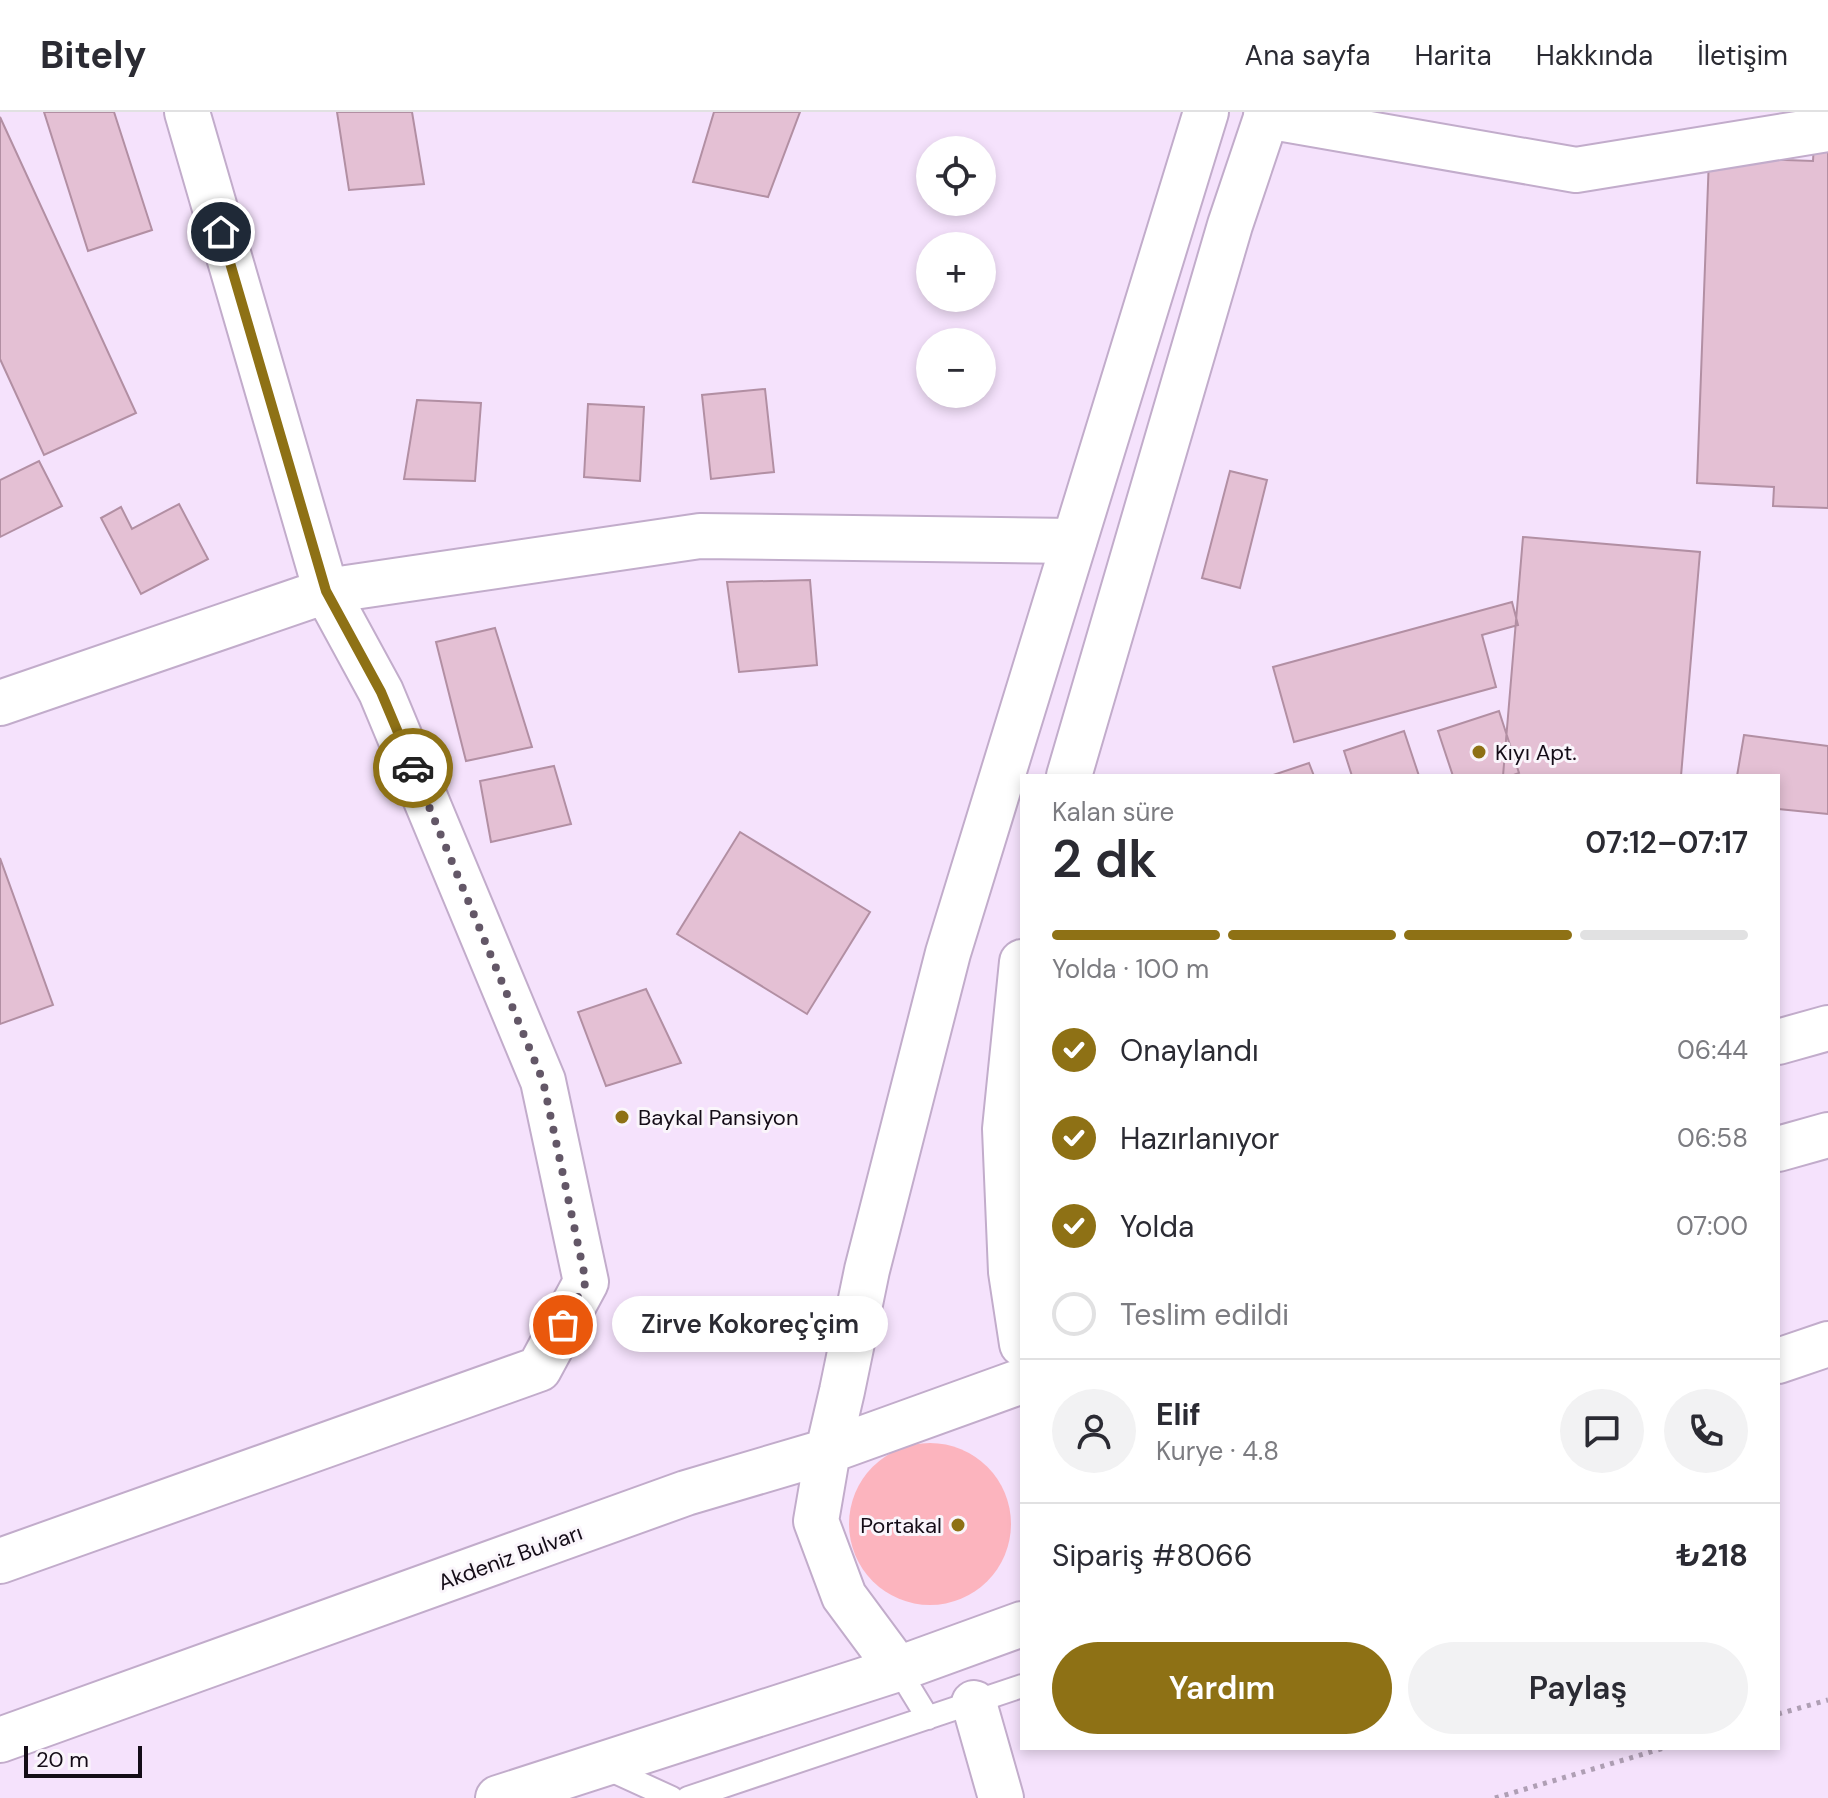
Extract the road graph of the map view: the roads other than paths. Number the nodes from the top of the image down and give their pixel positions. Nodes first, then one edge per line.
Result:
1 (187, 112) edge
2 (1203, 113) edge
3 (1267, 114) edge
4 (1828, 129) edge
5 (1074, 541) junction
6 (326, 591) junction
7 (0, 703) edge
8 (1070, 774) edge
9 (1020, 1005) edge
10 (1828, 1028) edge
11 (1780, 1041) edge
12 (1017, 1070) edge
13 (1828, 1135) edge
14 (1780, 1148) edge
15 (1020, 1331) edge
16 (1828, 1344) edge
17 (1780, 1360) edge
18 (1020, 1382) edge
19 (828, 1451) junction
20 (0, 1561) edge
21 (1020, 1625) edge
22 (898, 1669) junction
23 (1020, 1687) edge
24 (974, 1703) junction
25 (928, 1718) junction
26 (0, 1740) edge
27 (599, 1765) junction
28 (498, 1798) edge
29 (672, 1798) edge
30 (688, 1798) edge
31 (1001, 1798) edge

1 - 6 main road
2 - 5 main road
3 - 4 main road
3 - 8 main road
5 - 6 main road
5 - 19 main road
6 - 7 main road
6 - 20 main road
9 - 12 main road
10 - 11 main road
12 - 15 main road
13 - 14 main road
16 - 17 main road
18 - 19 main road, Akdeniz Bulvarı
19 - 22 main road
19 - 26 main road, Akdeniz Bulvarı
21 - 22 main road
22 - 25 lane
22 - 27 main road
23 - 24 lane
24 - 25 lane
24 - 31 main road
25 - 30 lane
27 - 28 main road
27 - 29 lane

